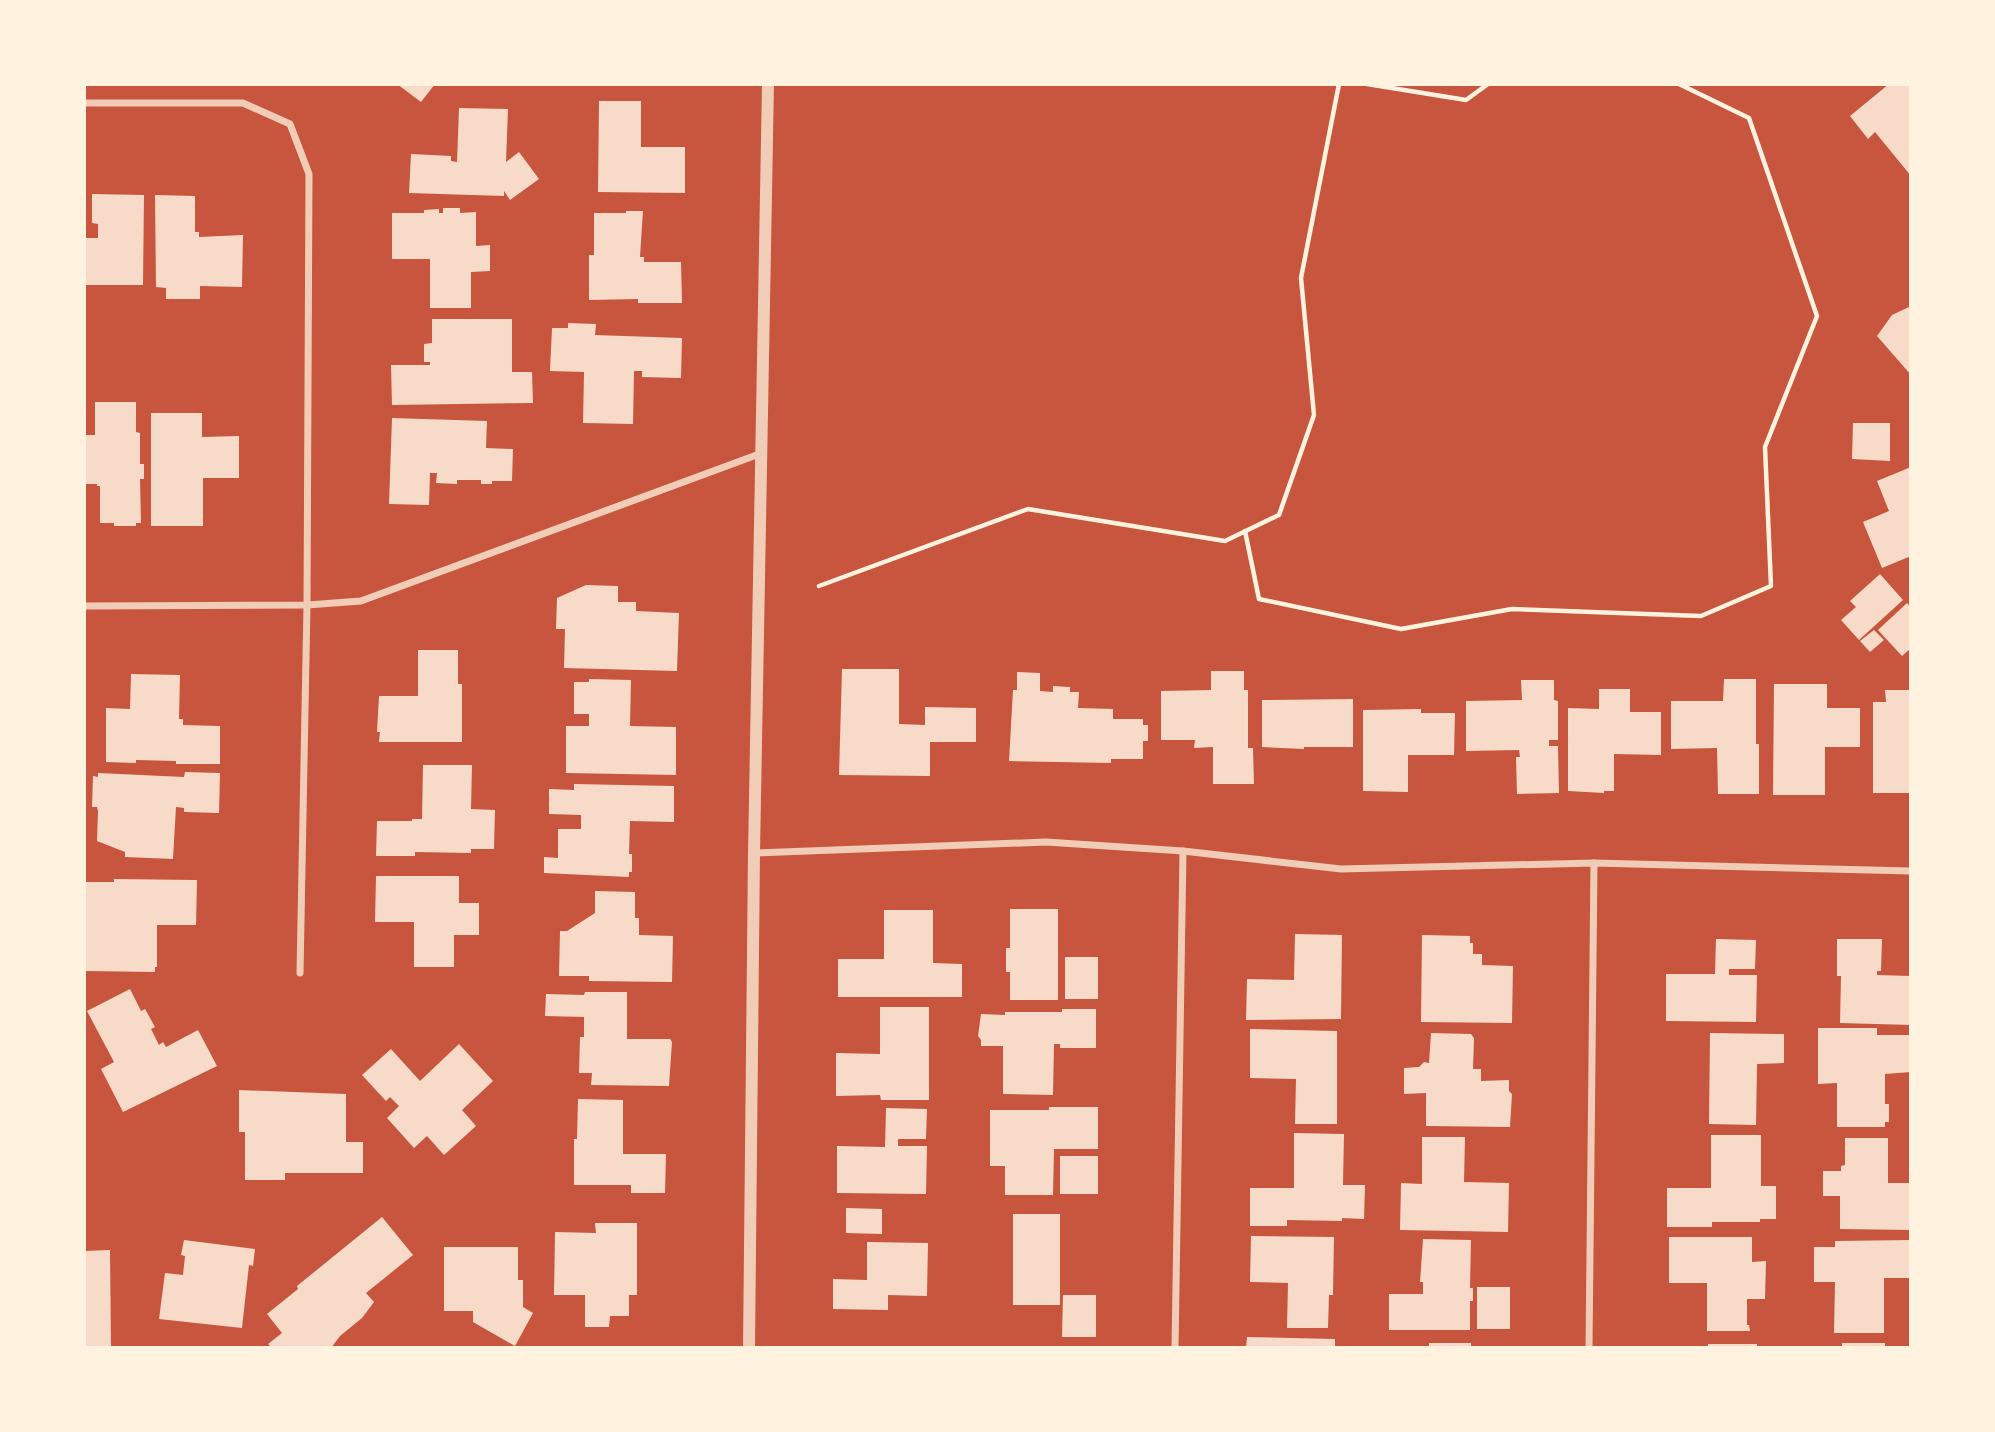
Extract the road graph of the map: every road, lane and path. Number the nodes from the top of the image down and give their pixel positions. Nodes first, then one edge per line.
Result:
1 (768, 84) edge
2 (1339, 84) edge
3 (1367, 84) edge
4 (1488, 84) edge
5 (1679, 84) edge
6 (84, 103) edge
7 (762, 453) junction
8 (1245, 531) junction
9 (819, 586) dead end
10 (307, 604) junction
11 (84, 606) edge
12 (1183, 851) junction
13 (754, 853) junction
14 (1594, 863) junction
15 (1911, 871) edge
16 (300, 974) dead end
17 (749, 1348) edge
18 (1175, 1348) edge
19 (1590, 1348) edge

1 - 7 street
2 - 8 path
3 - 4 path
5 - 8 path
6 - 10 street
7 - 10 street
7 - 13 street
8 - 9 path
10 - 11 street
10 - 16 street
12 - 13 street
12 - 14 street
12 - 18 street
13 - 17 street
14 - 15 street
14 - 19 street

